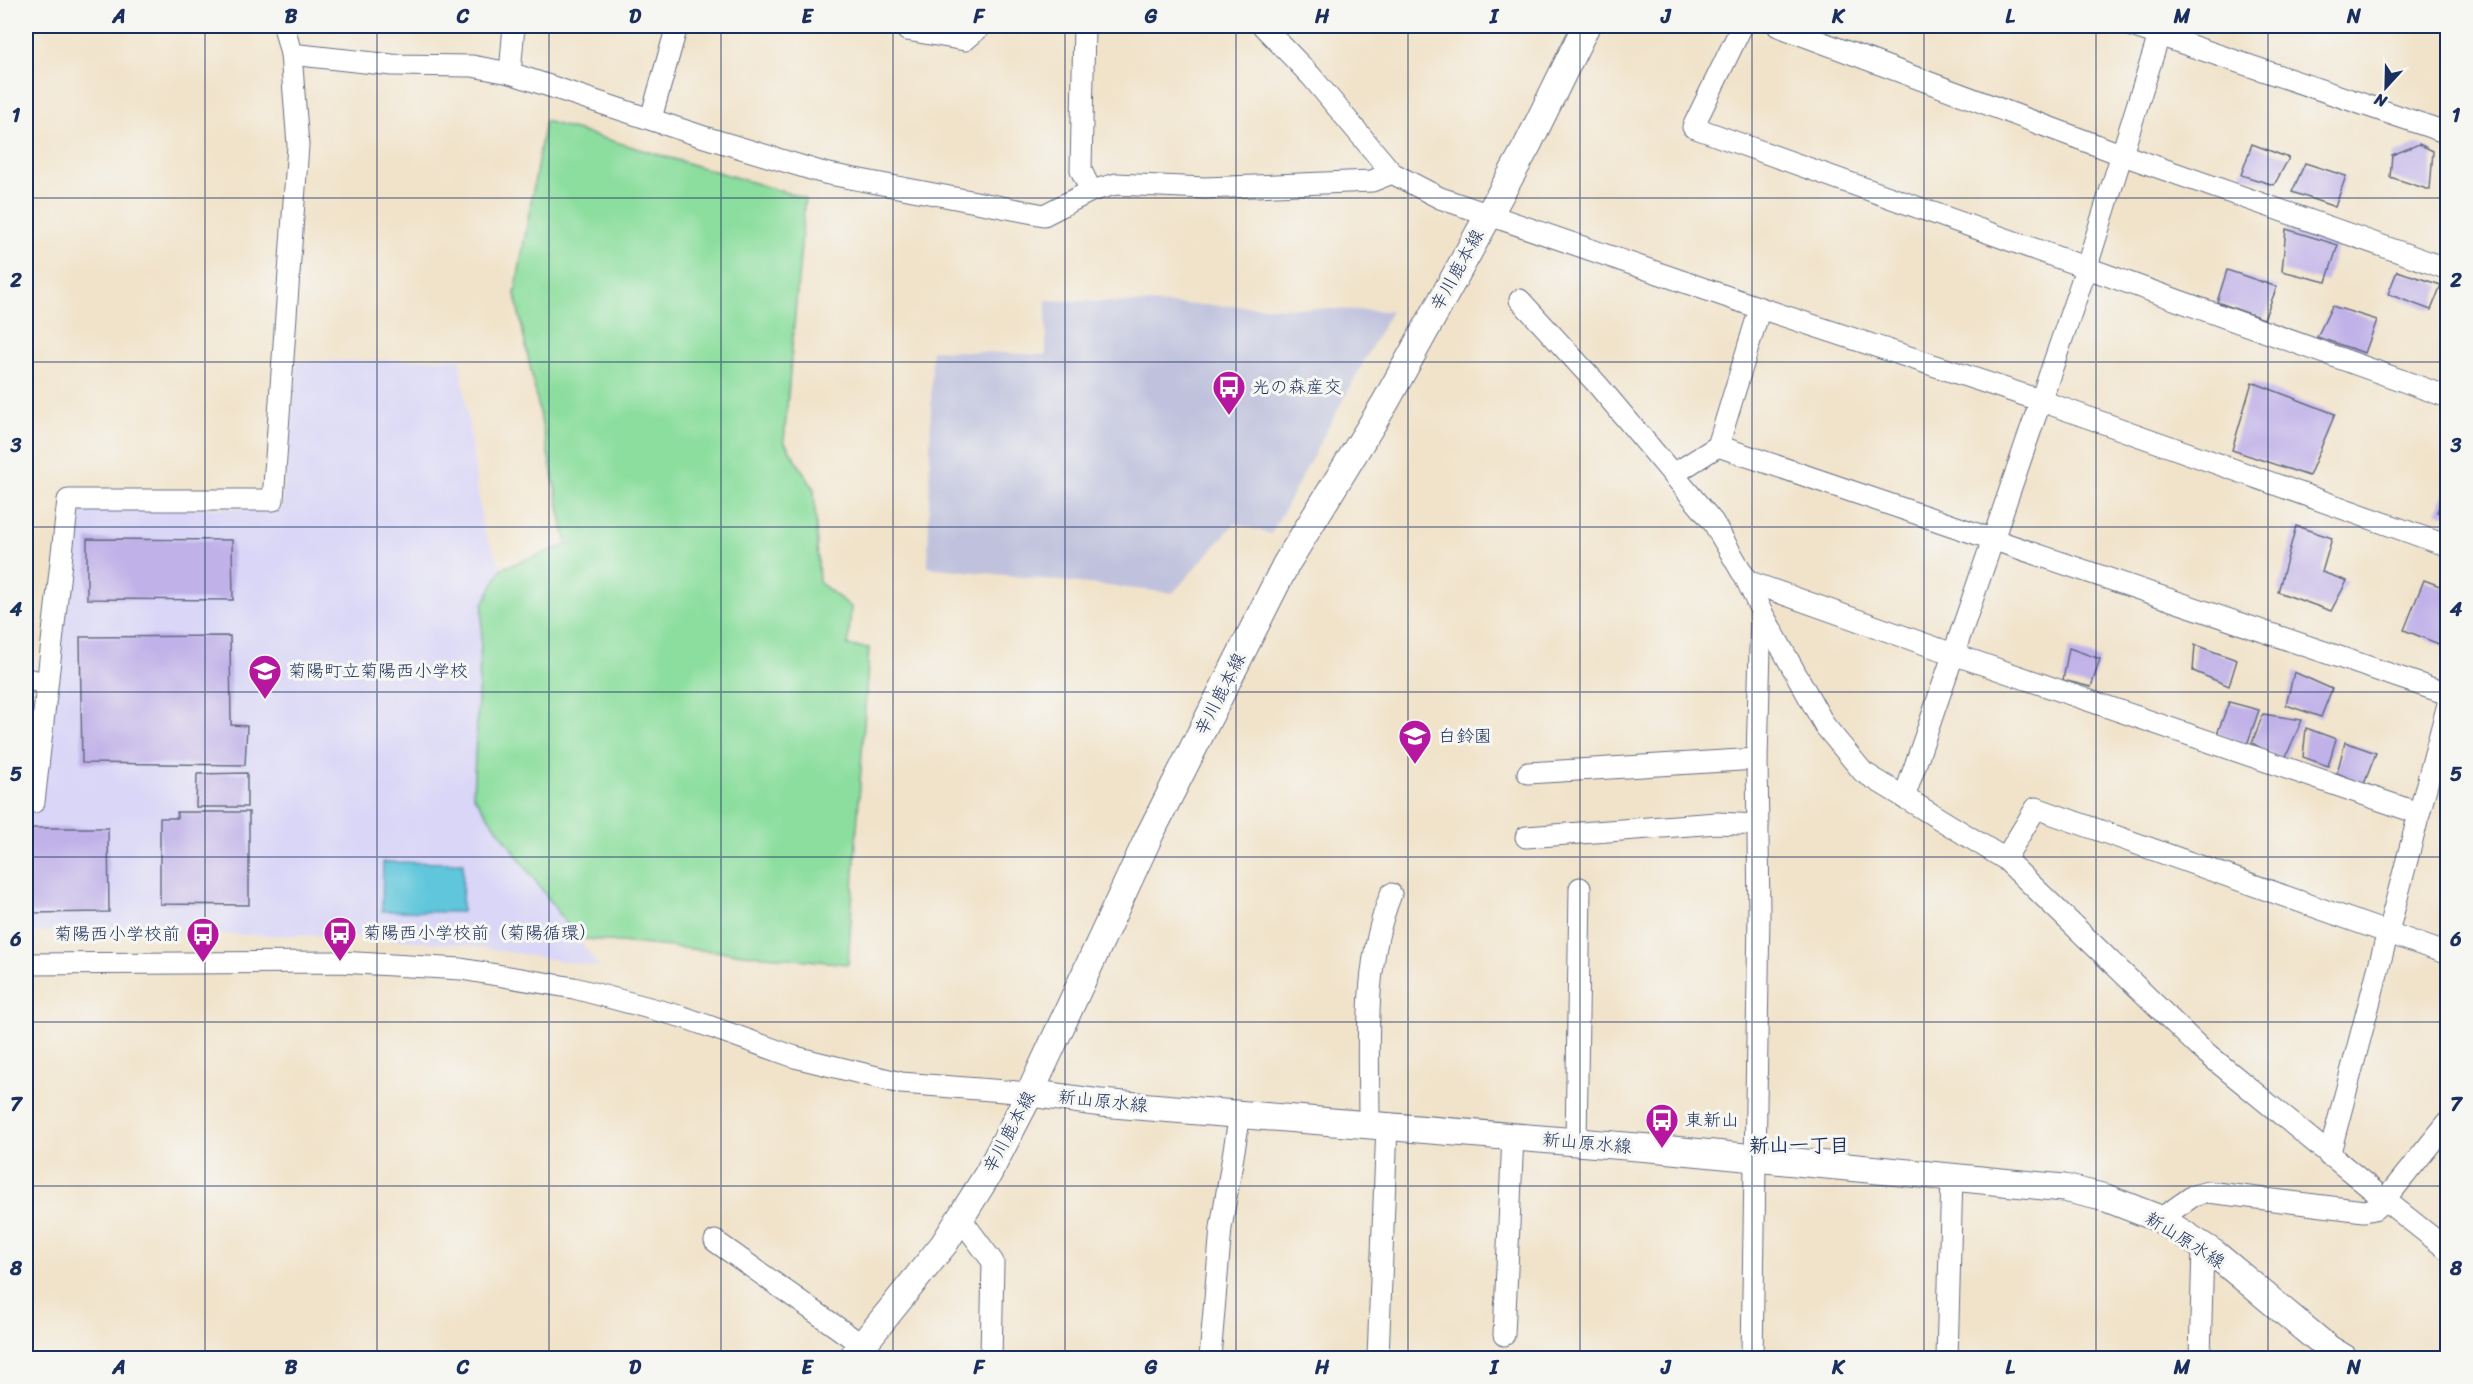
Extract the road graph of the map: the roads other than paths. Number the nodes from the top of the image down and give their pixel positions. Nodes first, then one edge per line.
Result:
1 (284, 26) edge
2 (514, 26) edge
3 (677, 26) edge
4 (908, 26) edge
5 (981, 26) edge
6 (1084, 26) edge
7 (1263, 26) edge
8 (1586, 26) edge
9 (1742, 26) edge
10 (1778, 26) edge
11 (2132, 26) edge
12 (2161, 30) edge
13 (291, 54) junction
14 (510, 73) junction
15 (651, 118) junction
16 (2448, 134) edge
17 (2123, 154) junction
18 (1392, 173) junction
19 (1091, 191) junction
20 (1489, 213) junction
21 (2086, 269) junction
22 (2448, 269) edge
23 (1520, 300) dead end
24 (1760, 308) junction
25 (2448, 398) edge
26 (2039, 400) junction
27 (1718, 446) junction
28 (1674, 474) junction
29 (1991, 540) junction
30 (2448, 546) edge
31 (1747, 581) junction
32 (1761, 611) junction
33 (1953, 654) junction
34 (26, 679) edge
35 (46, 683) junction
36 (2448, 694) edge
37 (2448, 704) edge
38 (1757, 759) junction
39 (1527, 773) dead end
40 (1904, 798) junction
41 (26, 800) edge
42 (2418, 813) junction
43 (1758, 825) junction
44 (1526, 837) dead end
45 (2005, 859) junction
46 (1580, 888) dead end
47 (1391, 894) dead end
48 (2388, 932) junction
49 (2448, 954) edge
50 (26, 964) edge
51 (1030, 1093) junction
52 (1240, 1114) junction
53 (2448, 1122) edge
54 (1378, 1124) junction
55 (1513, 1136) junction
56 (1576, 1142) junction
57 (2329, 1155) junction
58 (1756, 1158) junction
59 (1952, 1176) junction
60 (2385, 1200) junction
61 (961, 1219) junction
62 (2160, 1220) junction
63 (715, 1241) dead end
64 (2203, 1246) junction
65 (2448, 1250) edge
66 (1504, 1335) dead end
67 (857, 1352) edge
68 (991, 1359) edge
69 (1210, 1359) edge
70 (1378, 1359) edge
71 (1752, 1359) edge
72 (1947, 1359) edge
73 (2200, 1359) edge
74 (2344, 1359) edge

1 - 13 street
2 - 14 street
3 - 15 street
4 - 5 street
6 - 19 street
7 - 18 street
8 - 20 main road, 辛川鹿本線
9 - 21 street
10 - 17 street
11 - 12 street
12 - 16 street
12 - 17 street
13 - 14 street
13 - 35 street
14 - 15 street
15 - 19 street
17 - 21 street
17 - 22 street
18 - 19 street
18 - 20 street
20 - 24 street
20 - 51 main road, 辛川鹿本線
21 - 25 street
21 - 26 street
23 - 28 street
24 - 26 street
24 - 27 street
26 - 29 street
26 - 30 street
27 - 28 street
27 - 29 street
28 - 31 street
29 - 33 street
29 - 36 street
31 - 32 street
31 - 33 street
32 - 38 street
32 - 40 street
33 - 40 street
33 - 42 street
34 - 35 street
35 - 41 street
37 - 42 street
38 - 39 street
38 - 43 street
40 - 45 street
42 - 48 street
43 - 44 street
43 - 58 street
45 - 48 street
45 - 57 street
46 - 56 street
47 - 54 street
48 - 49 street
48 - 57 street
50 - 51 street
51 - 52 main road, 新山原水線
51 - 61 main road, 辛川鹿本線
52 - 54 main road, 新山原水線
52 - 69 street
53 - 60 street
54 - 55 main road, 新山原水線
54 - 70 street
55 - 56 main road, 新山原水線
55 - 66 street
56 - 58 main road, 新山原水線
57 - 60 street
58 - 59 main road, 新山原水線
58 - 71 street
59 - 62 main road, 新山原水線
59 - 72 street
60 - 62 street
60 - 65 street
61 - 67 main road, 辛川鹿本線
61 - 68 street
62 - 64 main road, 新山原水線
63 - 67 street
64 - 73 street
64 - 74 main road, 新山原水線

